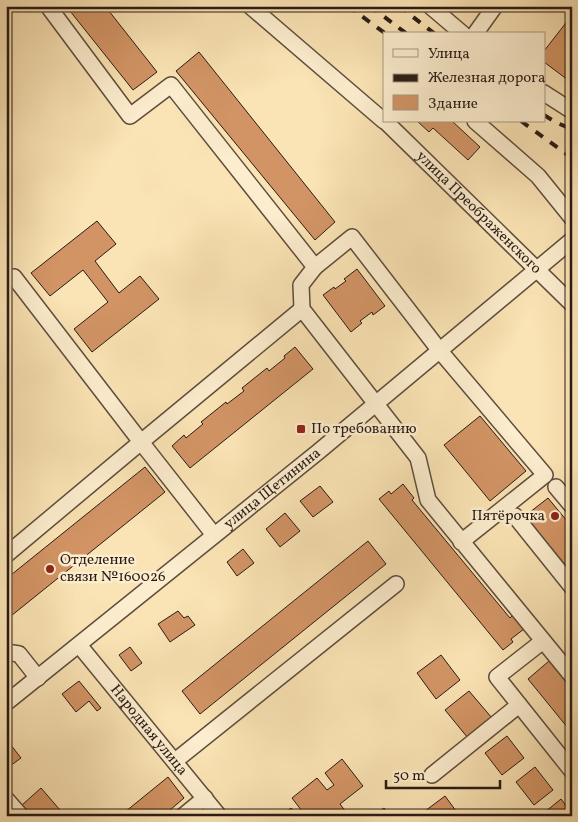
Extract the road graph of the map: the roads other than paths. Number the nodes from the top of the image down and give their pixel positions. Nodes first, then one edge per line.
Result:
1 (48, 6) edge
2 (250, 6) edge
3 (430, 6) edge
4 (495, 6) edge
5 (461, 32) edge
6 (476, 32) edge
7 (546, 94) edge
8 (572, 110) edge
9 (383, 120) edge
10 (385, 122) edge
11 (475, 122) edge
12 (572, 218) edge
13 (572, 240) edge
14 (315, 267) junction
15 (536, 270) junction
16 (14, 277) dead end
17 (572, 304) edge
18 (302, 309) junction
19 (440, 351) junction
20 (376, 404) junction
21 (141, 442) junction
22 (556, 486) dead end
23 (572, 506) edge
24 (514, 516) dead end
25 (214, 535) junction
26 (461, 542) junction
27 (6, 555) edge
28 (396, 584) dead end
29 (572, 587) edge
30 (543, 641) junction
31 (79, 644) junction
32 (6, 652) edge
33 (572, 676) edge
34 (38, 678) junction
35 (10, 698) edge
36 (519, 705) junction
37 (175, 761) junction
38 (572, 771) edge
39 (432, 775) dead end
40 (205, 798) junction
41 (6, 799) edge
42 (21, 816) edge
43 (182, 816) edge
44 (219, 816) edge

1 - 14 street
2 - 9 street, улица Преображенского
3 - 5 street
4 - 6 street
7 - 8 street
10 - 15 street, улица Преображенского
11 - 12 street
13 - 15 street, улица Щетинина
14 - 18 street
14 - 19 street
15 - 17 street, улица Преображенского
15 - 19 street, улица Щетинина
16 - 21 street
18 - 20 street
18 - 21 street
19 - 20 street, улица Щетинина
19 - 26 street
20 - 25 street, улица Щетинина
20 - 26 street
21 - 25 street
21 - 27 street
22 - 23 street
24 - 29 street
25 - 31 street, улица Щетинина
26 - 30 street
28 - 37 street
30 - 33 street
30 - 36 street
31 - 34 street, улица Щетинина
31 - 37 street, Народная улица
32 - 34 street
34 - 35 street, улица Щетинина
36 - 38 street
36 - 39 street
37 - 40 street, Народная улица
40 - 43 street
40 - 44 street, Народная улица
41 - 42 street

